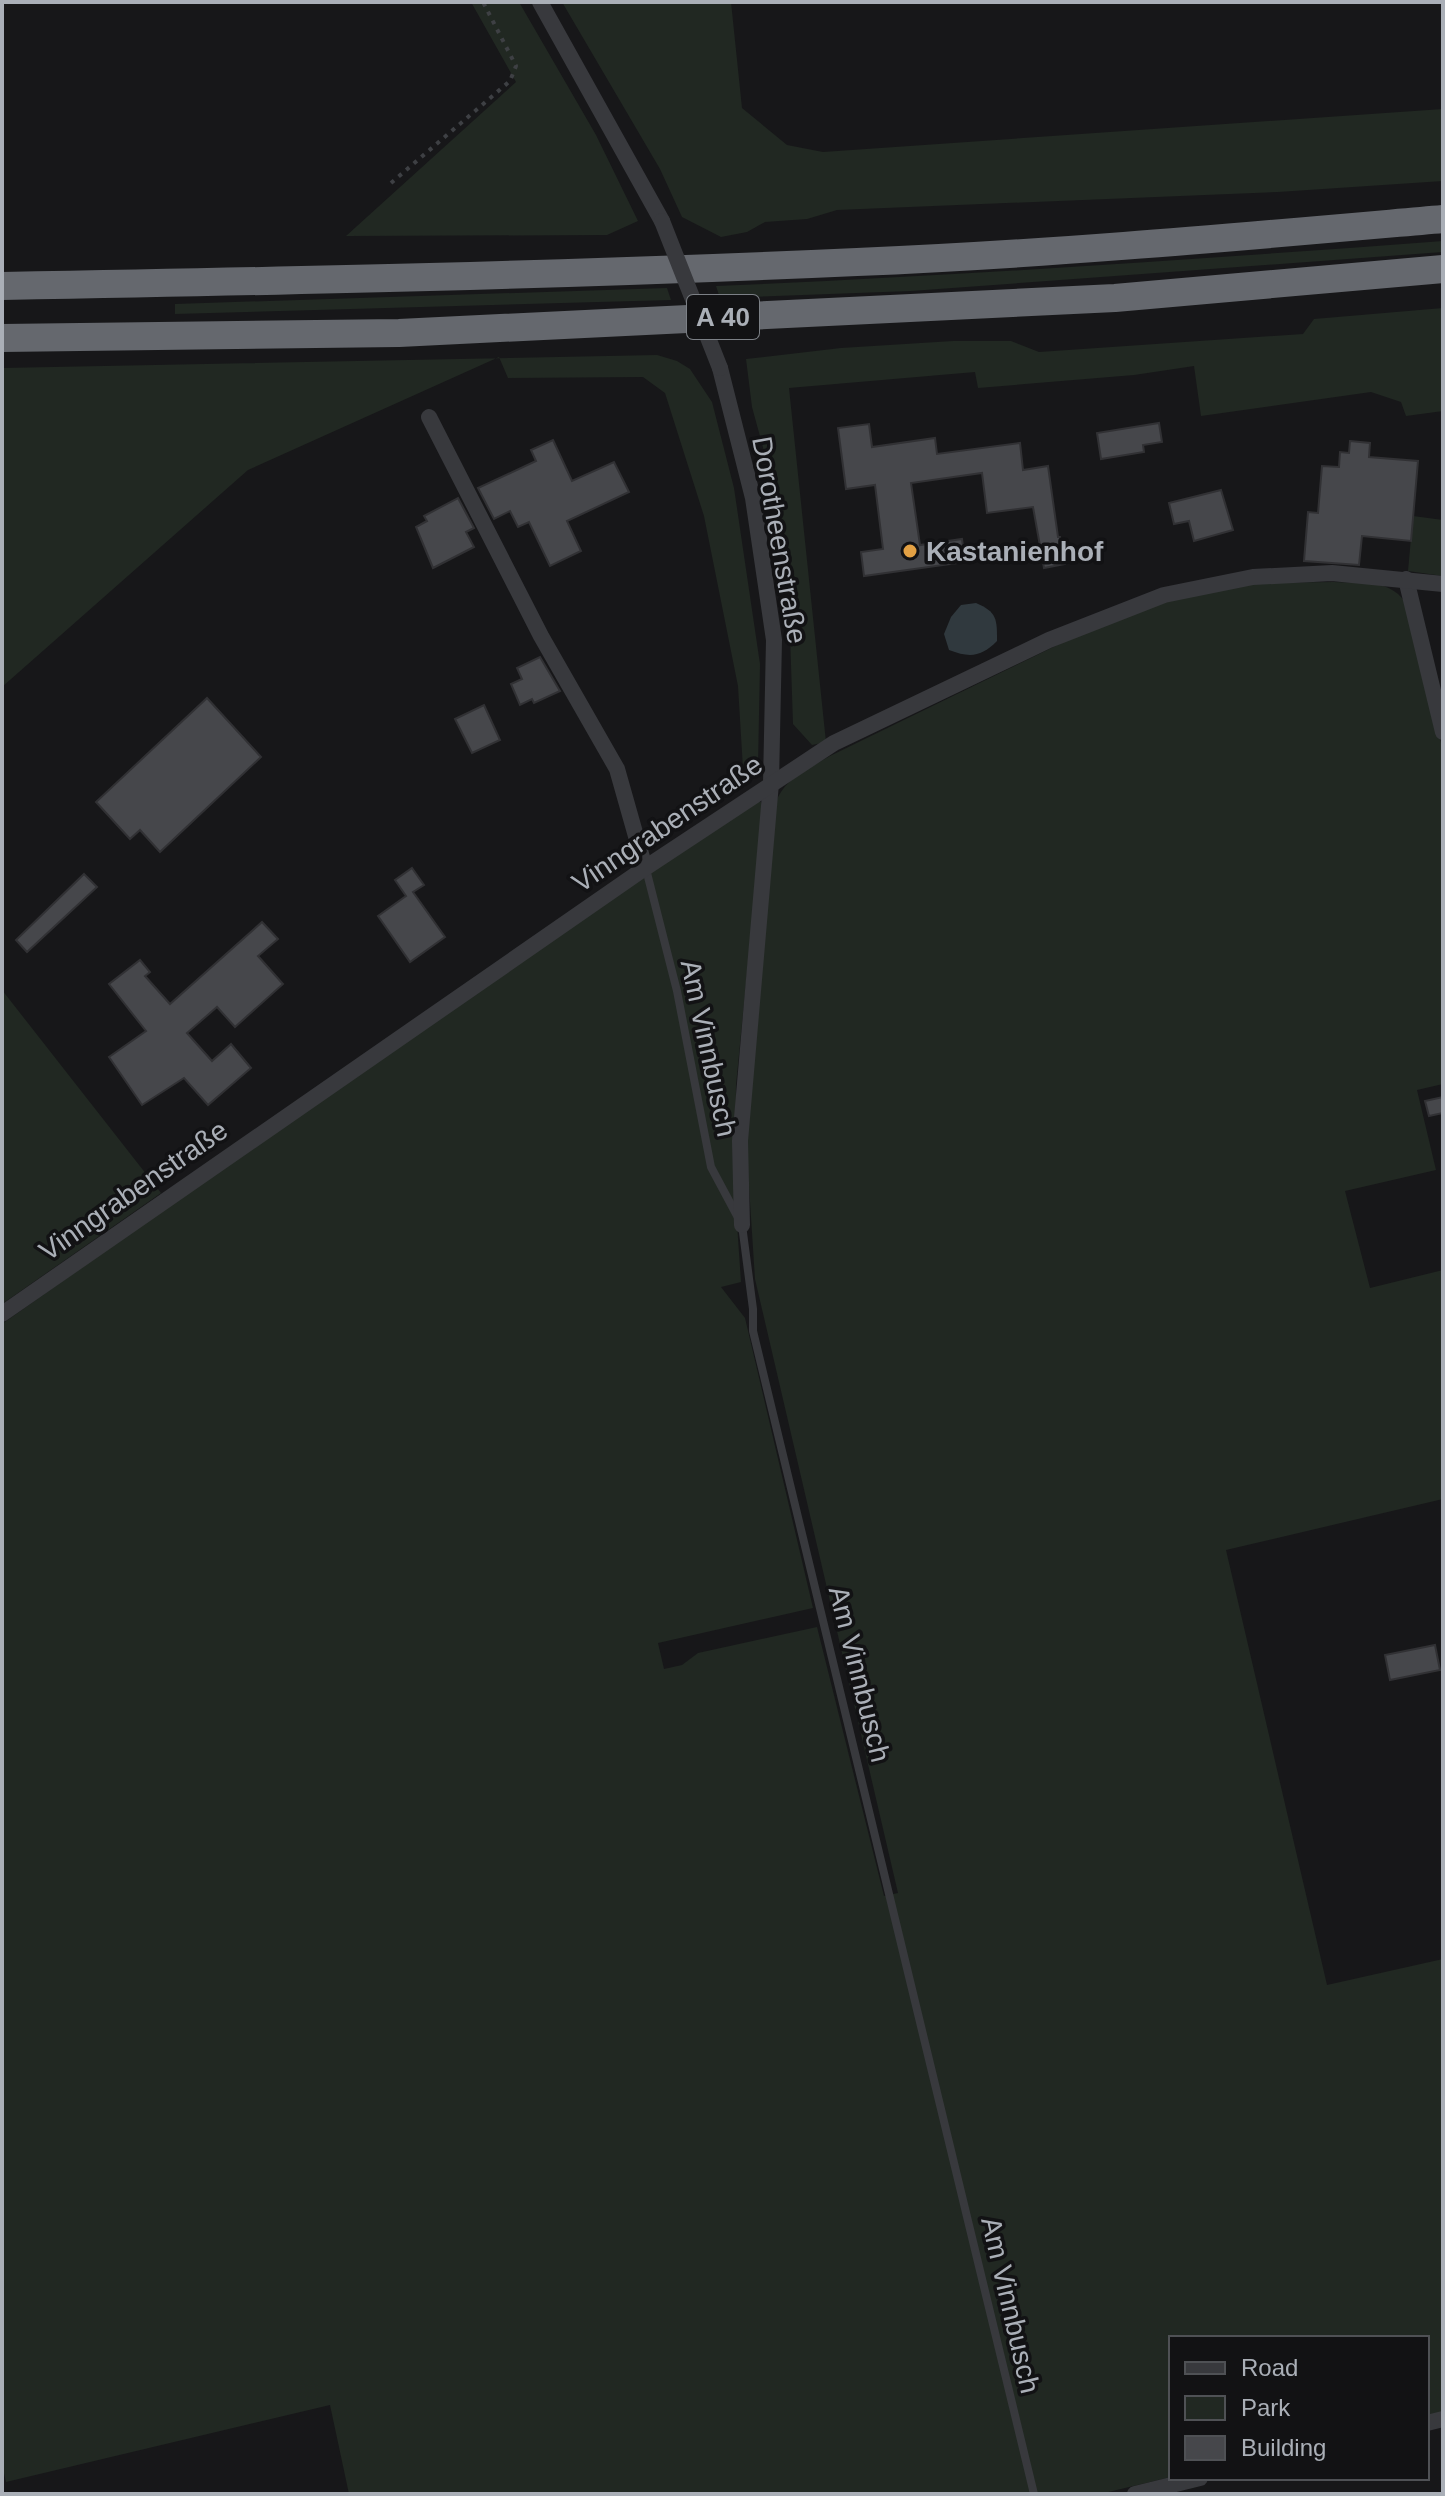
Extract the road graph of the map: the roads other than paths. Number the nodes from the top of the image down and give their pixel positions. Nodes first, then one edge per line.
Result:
1 (540, 2) edge
2 (1443, 219) edge
3 (1443, 269) edge
4 (2, 286) edge
5 (2, 338) edge
6 (429, 417) dead end
7 (1406, 579) junction
8 (1443, 584) edge
9 (1443, 732) edge
10 (771, 783) junction
11 (645, 868) junction
12 (742, 1225) junction
13 (2, 1314) edge
14 (1192, 2480) edge
15 (1034, 2494) edge
16 (1135, 2494) edge

1 - 10 street, Dorotheenstraße, bridge
2 - 4 highway, A 40
3 - 5 highway, A 40
6 - 11 street
7 - 8 street, Vinngrabenstraße
7 - 9 street
7 - 10 street, Vinngrabenstraße
10 - 11 street, Vinngrabenstraße
10 - 12 street, Dorotheenstraße
11 - 12 lane, Am Vinnbusch
11 - 13 street, Vinngrabenstraße
12 - 15 lane, Am Vinnbusch
14 - 16 street

